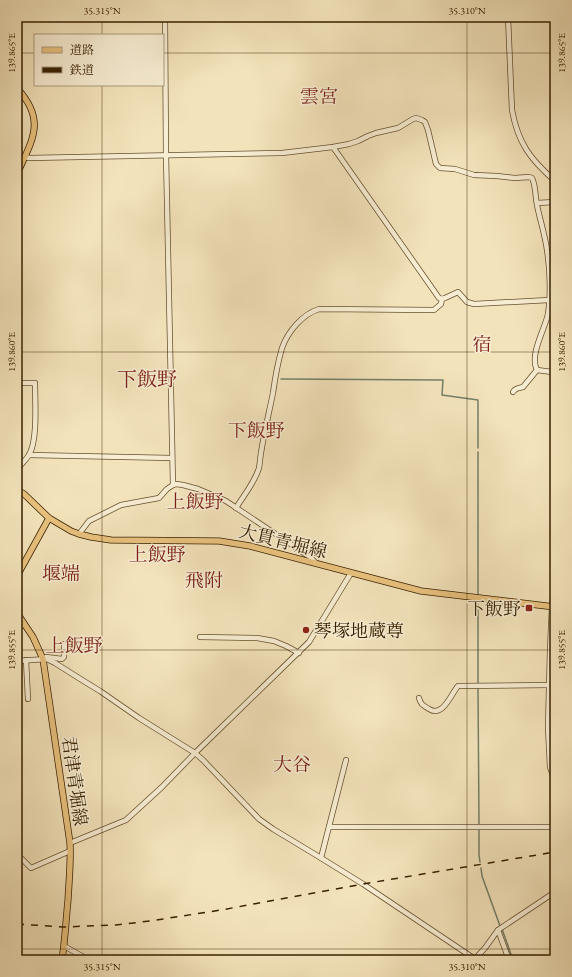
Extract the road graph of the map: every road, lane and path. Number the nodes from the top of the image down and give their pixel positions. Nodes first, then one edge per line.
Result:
1 (165, 17) edge
2 (508, 17) edge
3 (17, 88) edge
4 (333, 147) junction
5 (166, 155) junction
6 (17, 158) edge
7 (24, 159) junction
8 (17, 174) edge
9 (555, 181) edge
10 (555, 202) edge
11 (537, 203) junction
12 (442, 299) junction
13 (549, 300) junction
14 (536, 370) junction
15 (555, 374) edge
16 (17, 383) edge
17 (512, 392) dead end
18 (29, 455) junction
19 (172, 458) junction
20 (17, 470) edge
21 (173, 485) junction
22 (17, 490) edge
23 (236, 508) junction
24 (49, 518) junction
25 (79, 534) junction
26 (316, 563) junction
27 (351, 573) junction
28 (17, 576) edge
29 (555, 580) edge
30 (554, 607) edge
31 (17, 613) edge
32 (23, 624) junction
33 (17, 629) edge
34 (200, 637) dead end
35 (64, 644) dead end
36 (299, 653) junction
37 (42, 658) junction
38 (26, 660) junction
39 (17, 661) edge
40 (549, 685) junction
41 (419, 698) dead end
42 (28, 699) dead end
43 (195, 753) junction
44 (346, 760) dead end
45 (555, 781) edge
46 (329, 827) junction
47 (555, 827) edge
48 (70, 844) junction
49 (70, 851) junction
50 (17, 854) edge
51 (321, 858) junction
52 (555, 892) edge
53 (498, 930) junction
54 (64, 946) junction
55 (474, 959) edge
56 (62, 960) edge
57 (89, 960) edge
58 (509, 960) edge

1 - 5 street
2 - 9 street
3 - 7 main road
4 - 5 street
4 - 11 street
4 - 12 street
5 - 7 street
5 - 19 street
6 - 7 street
7 - 8 main road
10 - 11 street
11 - 13 street
12 - 13 street
12 - 23 street
13 - 14 street
14 - 15 street
14 - 17 street
16 - 18 street
18 - 19 street
18 - 20 street
19 - 21 street
21 - 23 street
21 - 25 street
22 - 24 main road, 大貫青堀線
23 - 26 street
24 - 25 main road, 大貫青堀線
24 - 28 main road
25 - 26 main road, 大貫青堀線
26 - 27 main road, 大貫青堀線
27 - 30 main road, 大貫青堀線
27 - 36 street
29 - 30 street
30 - 40 street
31 - 32 main road, 君津青堀線
32 - 33 street
32 - 37 main road, 君津青堀線
34 - 36 street
35 - 37 street
36 - 43 street
37 - 38 street
37 - 43 street
37 - 48 main road, 君津青堀線
38 - 39 street
38 - 42 street
40 - 41 street
40 - 45 street
43 - 48 street
43 - 51 street
44 - 46 street
46 - 47 street
46 - 51 street
48 - 49 main road, 君津青堀線
49 - 50 street
49 - 54 main road, 君津青堀線
51 - 55 street
52 - 53 street
53 - 55 street
53 - 58 street
54 - 56 main road, 君津青堀線
54 - 57 street

